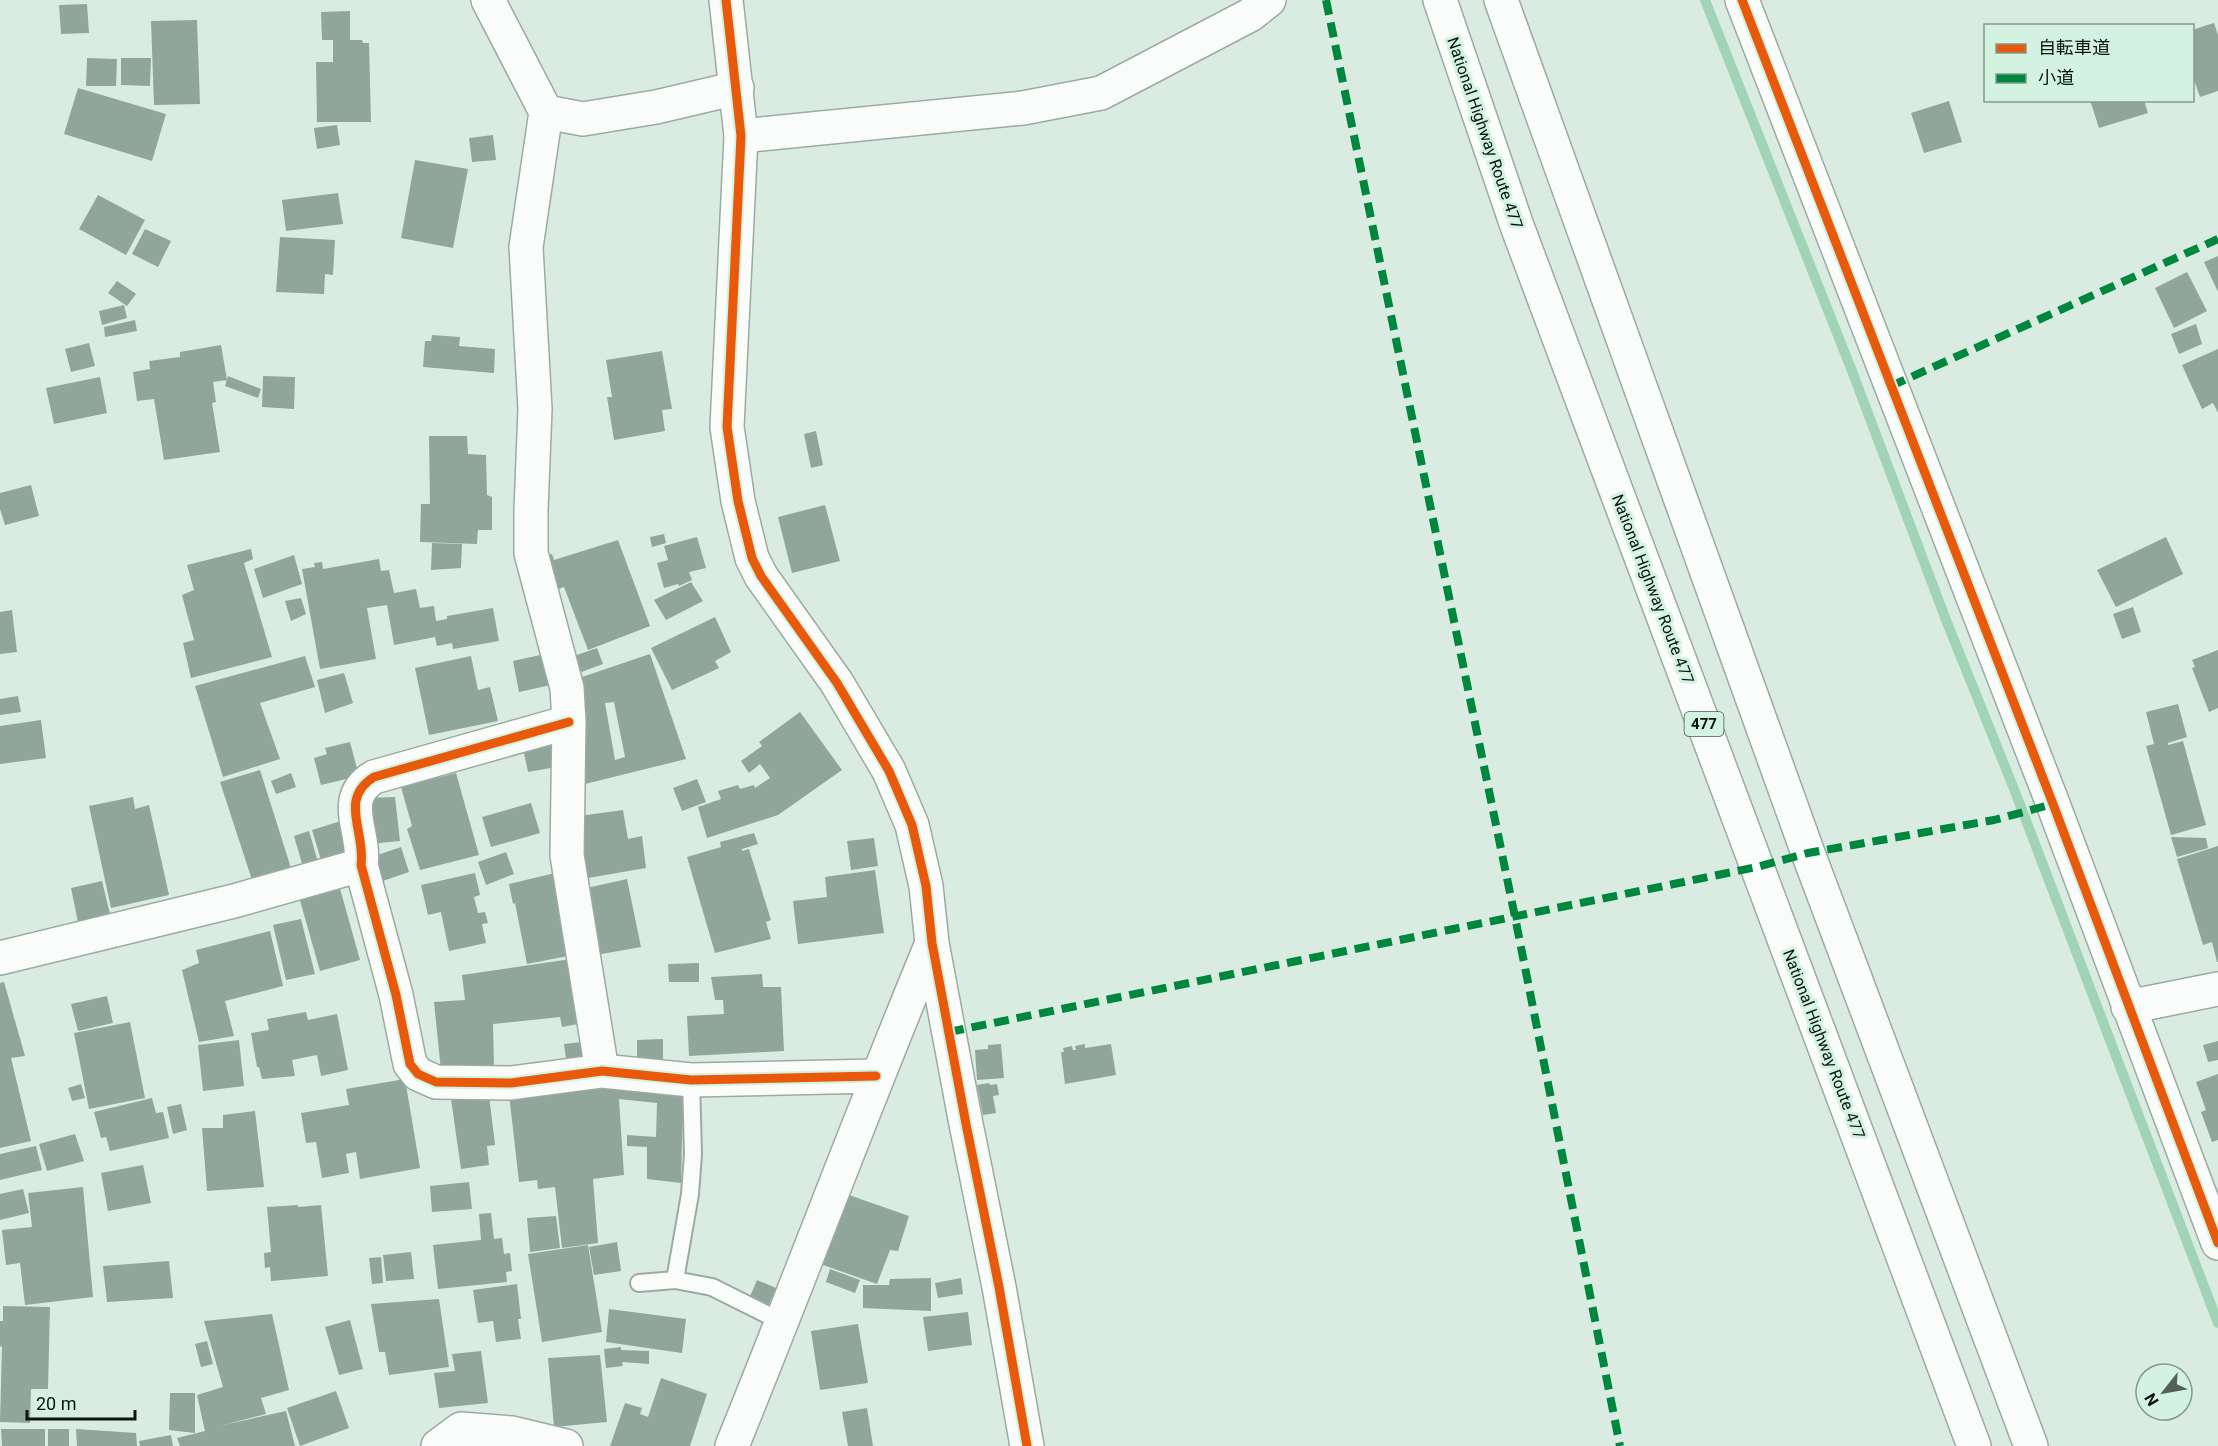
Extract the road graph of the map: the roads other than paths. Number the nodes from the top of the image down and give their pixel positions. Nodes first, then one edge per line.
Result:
1 (488, 0) edge
2 (726, 0) edge
3 (1269, 0) edge
4 (1440, 0) edge
5 (1501, 0) edge
6 (1742, 0) edge
7 (736, 88) junction
8 (546, 112) junction
9 (741, 136) junction
10 (569, 722) junction
11 (361, 865) junction
12 (932, 943) junction
13 (0, 958) edge
14 (2218, 989) edge
15 (2128, 1007) junction
16 (602, 1071) junction
17 (876, 1076) junction
18 (691, 1080) junction
19 (2218, 1243) edge
20 (675, 1280) junction
21 (639, 1283) dead end
22 (782, 1322) junction
23 (438, 1446) edge
24 (566, 1446) edge
25 (732, 1446) edge
26 (1027, 1446) edge
27 (1974, 1446) edge
28 (2031, 1446) edge

1 - 8 main road
2 - 7 main road
3 - 9 main road
4 - 27 main road, National Highway Route 477 / 477
5 - 28 main road
6 - 15 main road
7 - 8 main road
7 - 9 main road
8 - 10 main road
9 - 12 main road
10 - 11 main road
10 - 16 main road
11 - 13 main road
11 - 16 main road
12 - 17 main road
12 - 26 main road
14 - 15 main road
15 - 19 main road
16 - 18 main road
17 - 18 main road
17 - 22 main road
18 - 20 lane
20 - 21 lane
20 - 22 lane
22 - 25 main road
23 - 24 main road

